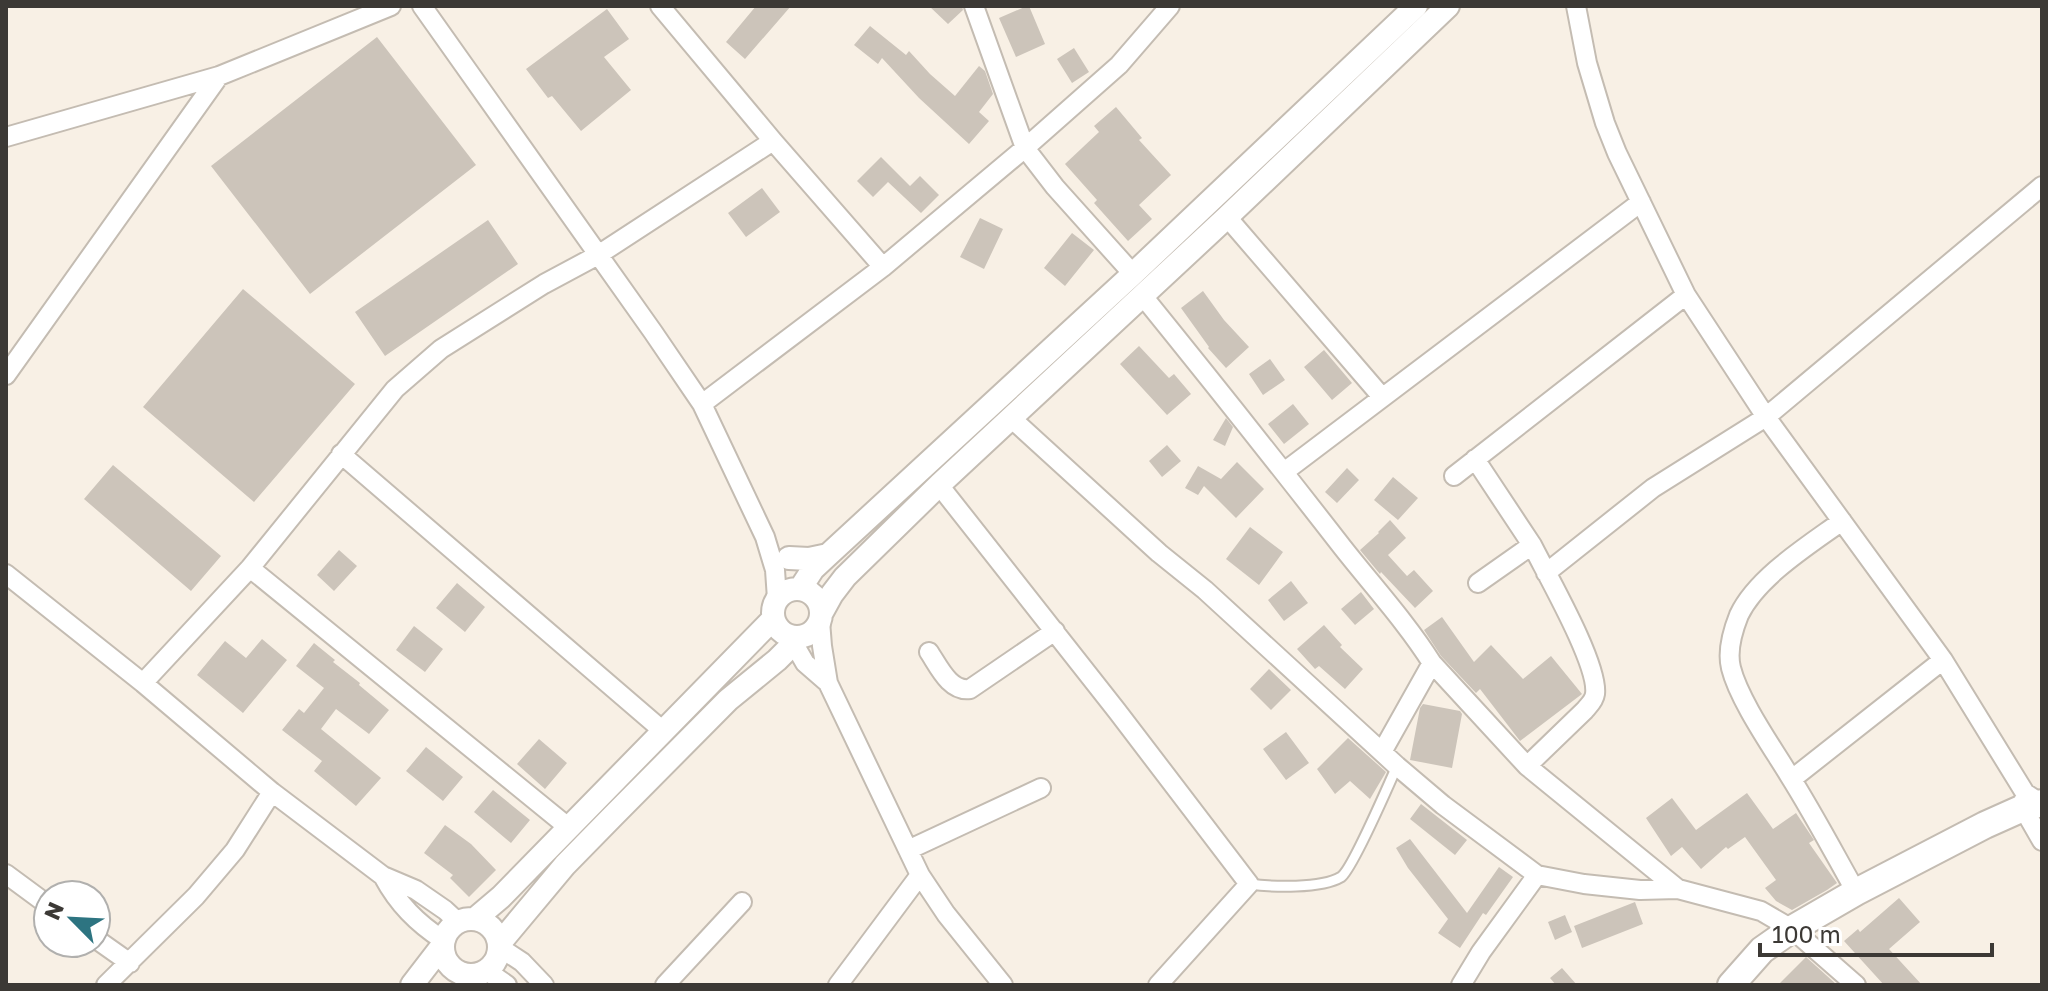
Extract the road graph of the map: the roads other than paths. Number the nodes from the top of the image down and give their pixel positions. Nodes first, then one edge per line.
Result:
1 (391, 6) edge
2 (422, 6) edge
3 (660, 6) edge
4 (974, 6) edge
5 (1170, 6) edge
6 (1416, 6) edge
7 (1448, 6) edge
8 (1575, 8) edge
9 (219, 76) junction
10 (6, 137) edge
11 (773, 141) junction
12 (1025, 148) junction
13 (2042, 186) edge
14 (1641, 202) junction
15 (1227, 217) junction
16 (598, 255) junction
17 (883, 267) junction
18 (1133, 274) junction
19 (1142, 295) junction
20 (1686, 295) junction
21 (6, 375) edge
22 (1382, 397) junction
23 (702, 404) junction
24 (1766, 417) junction
25 (1011, 418) junction
26 (341, 454) junction
27 (1475, 459) junction
28 (1284, 472) junction
29 (1454, 476) dead end
30 (939, 485) junction
31 (1842, 521) junction
32 (765, 537) junction
33 (1532, 545) junction
34 (828, 555) junction
35 (789, 558) junction
36 (250, 568) junction
37 (1546, 573) junction
38 (6, 574) edge
39 (1478, 583) dead end
40 (799, 589) junction
41 (775, 609) junction
42 (821, 617) junction
43 (1055, 631) junction
44 (795, 640) junction
45 (929, 652) dead end
46 (1943, 660) junction
47 (1432, 663) junction
48 (143, 683) junction
49 (828, 683) junction
50 (662, 730) junction
51 (1382, 752) junction
52 (1397, 766) junction
53 (1527, 766) junction
54 (1792, 779) junction
55 (1041, 788) dead end
56 (272, 792) junction
57 (2035, 802) edge
58 (568, 827) junction
59 (2042, 841) edge
60 (908, 850) junction
61 (6, 874) edge
62 (920, 875) junction
63 (1537, 875) junction
64 (383, 876) junction
65 (1249, 884) junction
66 (1678, 889) junction
67 (1856, 892) junction
68 (32, 893) edge
69 (742, 902) dead end
70 (467, 920) junction
71 (1792, 929) junction
72 (443, 943) junction
73 (499, 946) junction
74 (112, 950) edge
75 (130, 963) junction
76 (472, 977) edge
77 (106, 985) edge
78 (412, 985) edge
79 (507, 985) edge
80 (544, 985) edge
81 (665, 985) edge
82 (838, 985) edge
83 (1003, 985) edge
84 (1158, 985) edge
85 (1461, 985) edge
86 (1731, 985) edge
87 (1856, 985) edge

1 - 9 street
2 - 16 street
3 - 11 street
4 - 12 street
5 - 12 street
6 - 18 street
7 - 15 street
8 - 14 street
9 - 10 street
9 - 21 street
11 - 16 street
11 - 17 street
12 - 17 street
12 - 18 street
13 - 24 street
14 - 20 street
14 - 22 street
15 - 19 street
15 - 22 street
16 - 23 street
16 - 26 street
17 - 23 street
18 - 34 street
19 - 25 street
19 - 28 street
20 - 24 street
20 - 27 street
22 - 28 street
23 - 32 street
24 - 31 street
24 - 37 street
25 - 30 street
25 - 51 street
26 - 36 street
26 - 50 street
27 - 29 street
27 - 33 street
28 - 47 street
30 - 42 street
30 - 43 street
31 - 46 street
31 - 54 street
32 - 35 street
32 - 41 street
33 - 37 street
33 - 39 street
34 - 35 street
34 - 40 street
35 - 40 street
36 - 48 street
36 - 58 street
37 - 53 street
38 - 48 street
40 - 41 street
40 - 42 street
41 - 44 street
41 - 50 street
42 - 44 street
42 - 49 street
43 - 45 street
43 - 65 street
44 - 49 street
44 - 73 street
46 - 54 street
46 - 57 street
47 - 51 street
47 - 53 street
48 - 56 street
49 - 60 street
50 - 58 street
51 - 52 street
52 - 63 street
52 - 65 lane
53 - 66 street
54 - 67 street
55 - 60 street
56 - 64 street
56 - 75 street
57 - 59 street
57 - 67 main road
58 - 70 street
60 - 62 street
61 - 68 street
62 - 82 street
62 - 83 street
63 - 66 street
63 - 85 street
64 - 70 street
64 - 72 street
65 - 84 street
66 - 71 street
67 - 71 main road
69 - 81 street
70 - 72 street
70 - 73 street
71 - 86 main road
71 - 87 street
72 - 76 street
72 - 78 street
73 - 76 street
73 - 80 street
74 - 75 street
75 - 77 street
76 - 79 street

